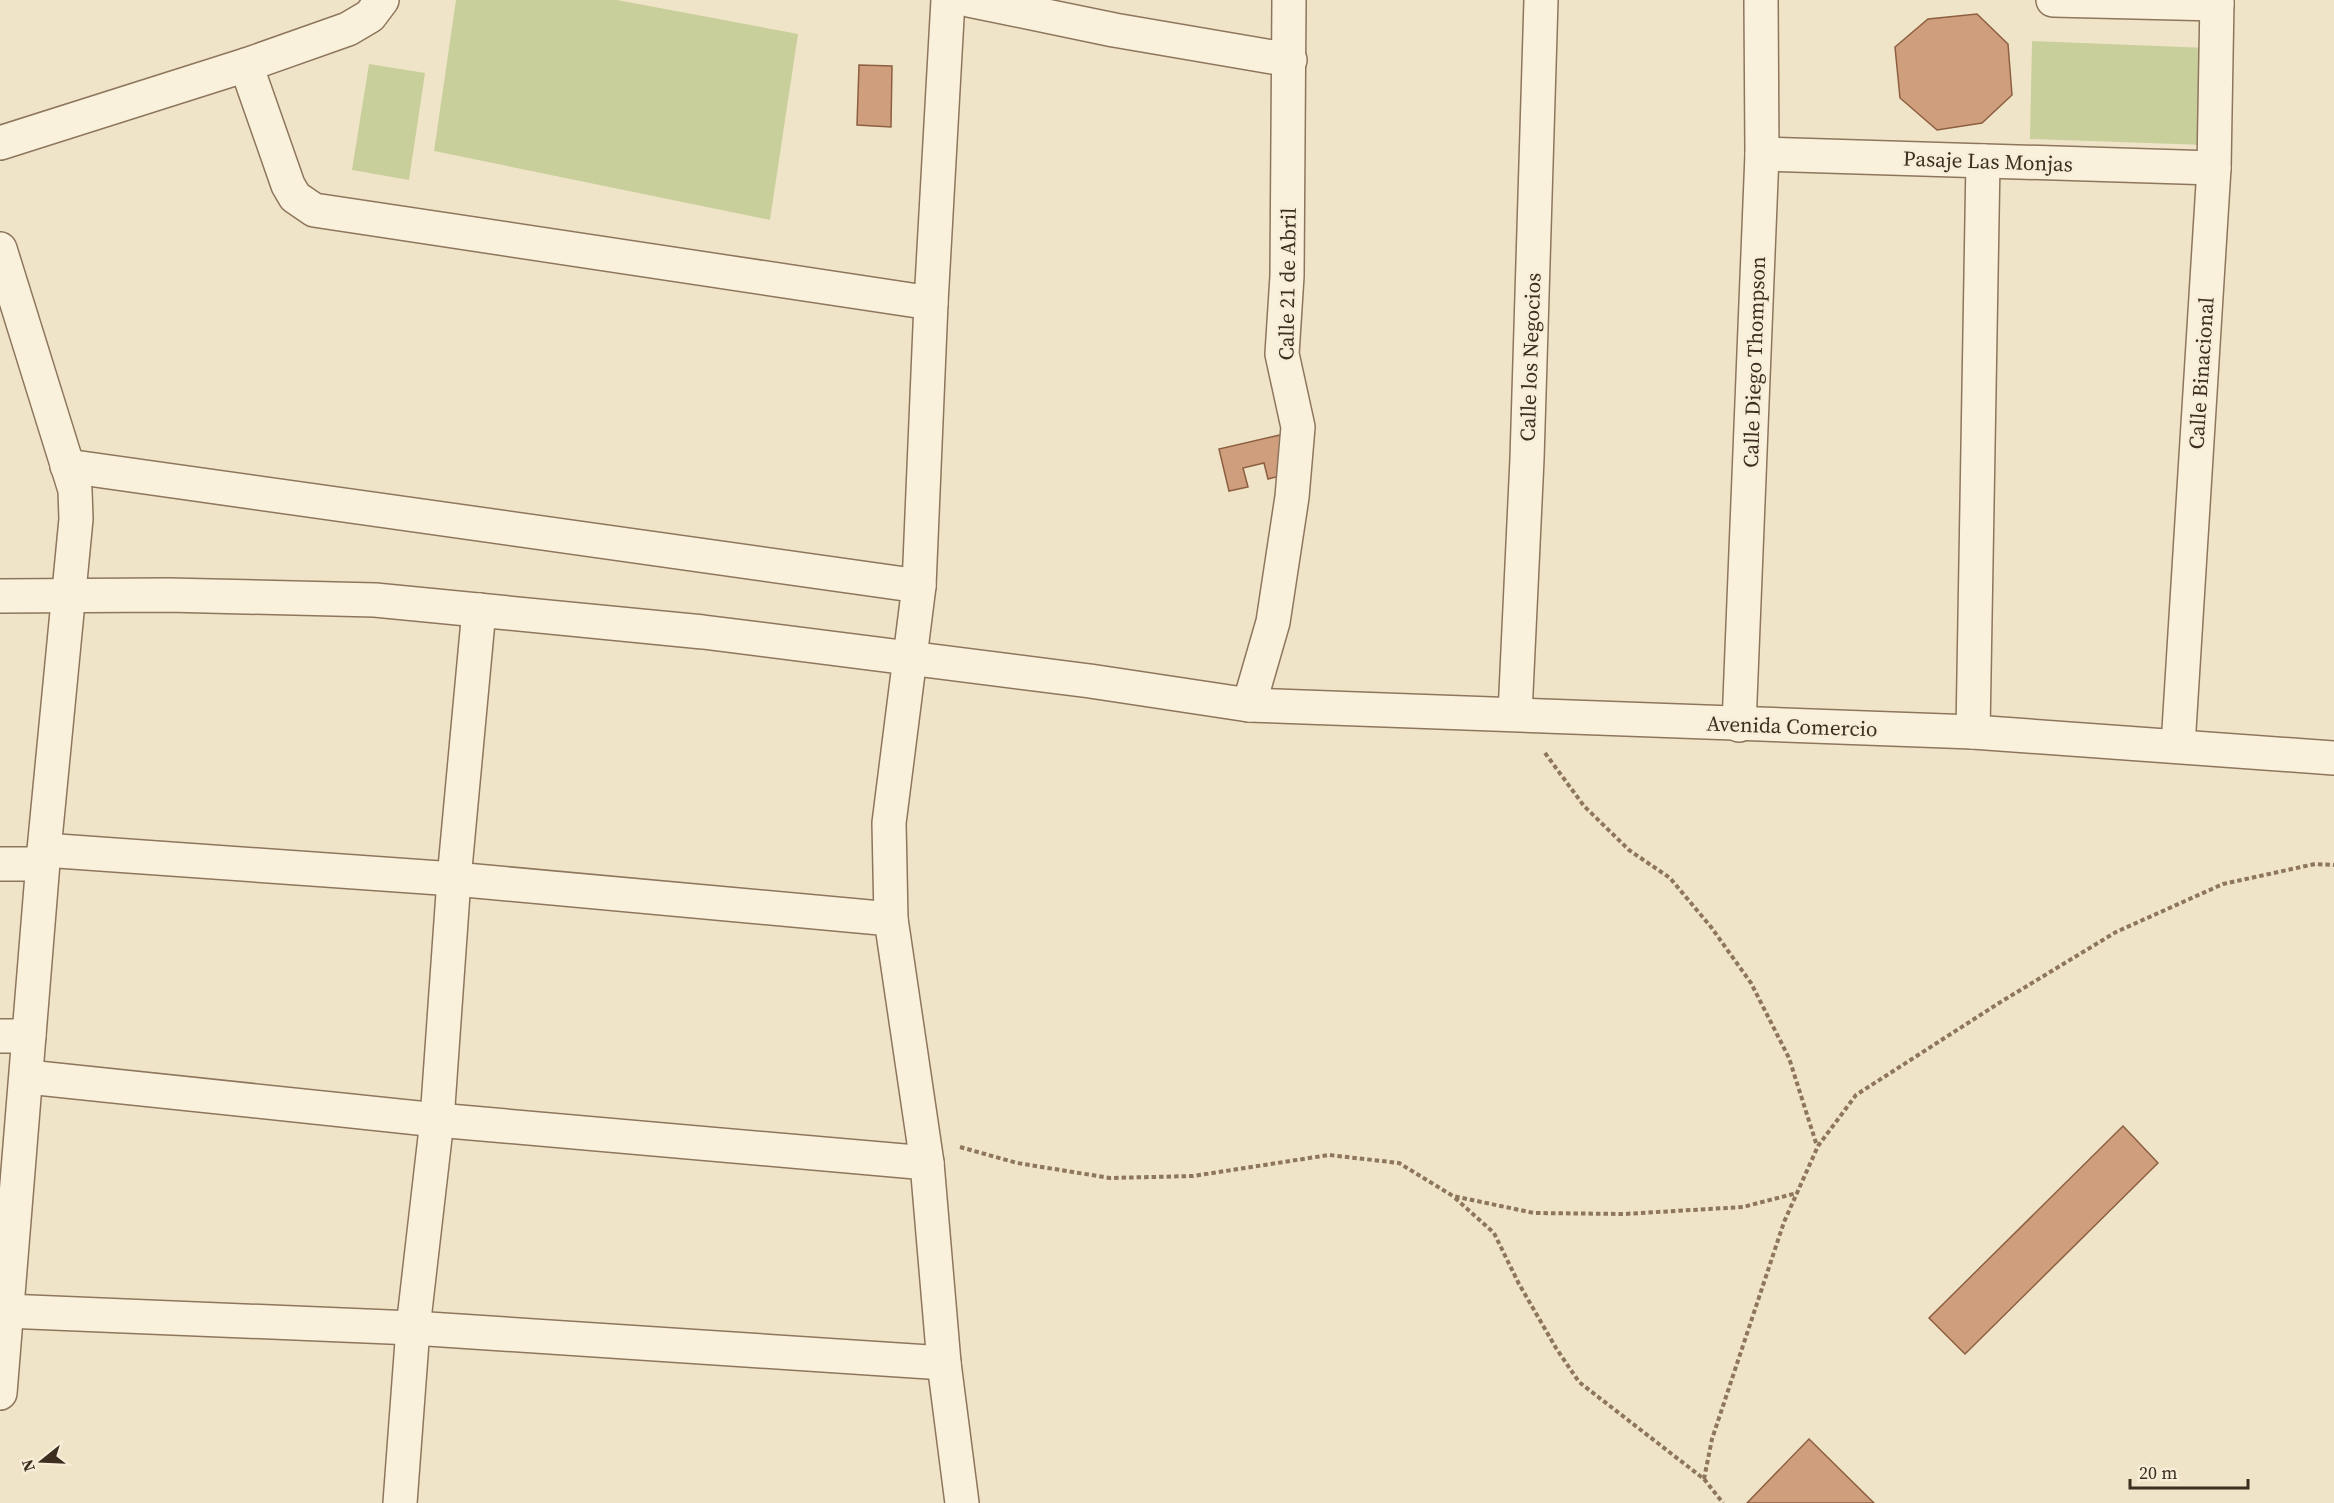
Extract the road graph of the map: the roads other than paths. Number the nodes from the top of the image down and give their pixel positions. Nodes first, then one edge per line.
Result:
1 (382, 0) edge
2 (948, 0) edge
3 (969, 0) edge
4 (1289, 0) edge
5 (1541, 0) edge
6 (1761, 0) edge
7 (2053, 0) edge
8 (2217, 2) edge
9 (1290, 60) junction
10 (246, 65) junction
11 (0, 143) edge
12 (1762, 154) junction
13 (1983, 161) junction
14 (2214, 168) junction
15 (0, 249) edge
16 (931, 303) junction
17 (67, 466) junction
18 (919, 586) junction
19 (67, 595) junction
20 (0, 596) edge
21 (479, 610) junction
22 (911, 658) junction
23 (1249, 705) junction
24 (1515, 714) junction
25 (1739, 724) junction
26 (1973, 732) junction
27 (2178, 747) junction
28 (2334, 758) edge
29 (44, 857) junction
30 (0, 864) edge
31 (454, 879) junction
32 (891, 919) junction
33 (14, 1036) edge
34 (28, 1077) junction
35 (437, 1120) junction
36 (926, 1152) junction
37 (6, 1311) junction
38 (413, 1328) junction
39 (944, 1363) junction
40 (1, 1376) edge
41 (400, 1503) edge
42 (962, 1503) edge

1 - 10 street
2 - 16 street
3 - 9 street
4 - 9 street, Calle 21 de Abril
5 - 24 street, Calle los Negocios
6 - 12 street, Calle Diego Thompson
7 - 8 street
8 - 14 street, Calle Binacional
9 - 23 street, Calle 21 de Abril
10 - 11 street
10 - 16 street
12 - 13 street, Pasaje Las Monjas
12 - 25 street, Calle Diego Thompson
13 - 14 street, Pasaje Las Monjas
13 - 26 street
14 - 27 street, Calle Binacional
15 - 17 street
16 - 18 street
17 - 18 street
17 - 19 street
18 - 22 street
19 - 20 street, Avenida Comercio
19 - 21 street, Avenida Comercio
19 - 29 street
21 - 22 street, Avenida Comercio
21 - 31 street
22 - 23 street, Avenida Comercio
22 - 32 street
23 - 24 street, Avenida Comercio
24 - 25 street, Avenida Comercio
25 - 26 street, Avenida Comercio
26 - 27 street, Avenida Comercio
27 - 28 street, Avenida Comercio
29 - 30 street
29 - 31 street
29 - 33 street
31 - 32 street
31 - 35 street
32 - 36 street
33 - 34 street
34 - 35 street
34 - 37 street
35 - 36 street
35 - 38 street
36 - 39 street
37 - 38 street
37 - 40 street
38 - 39 street
38 - 41 street
39 - 42 street

